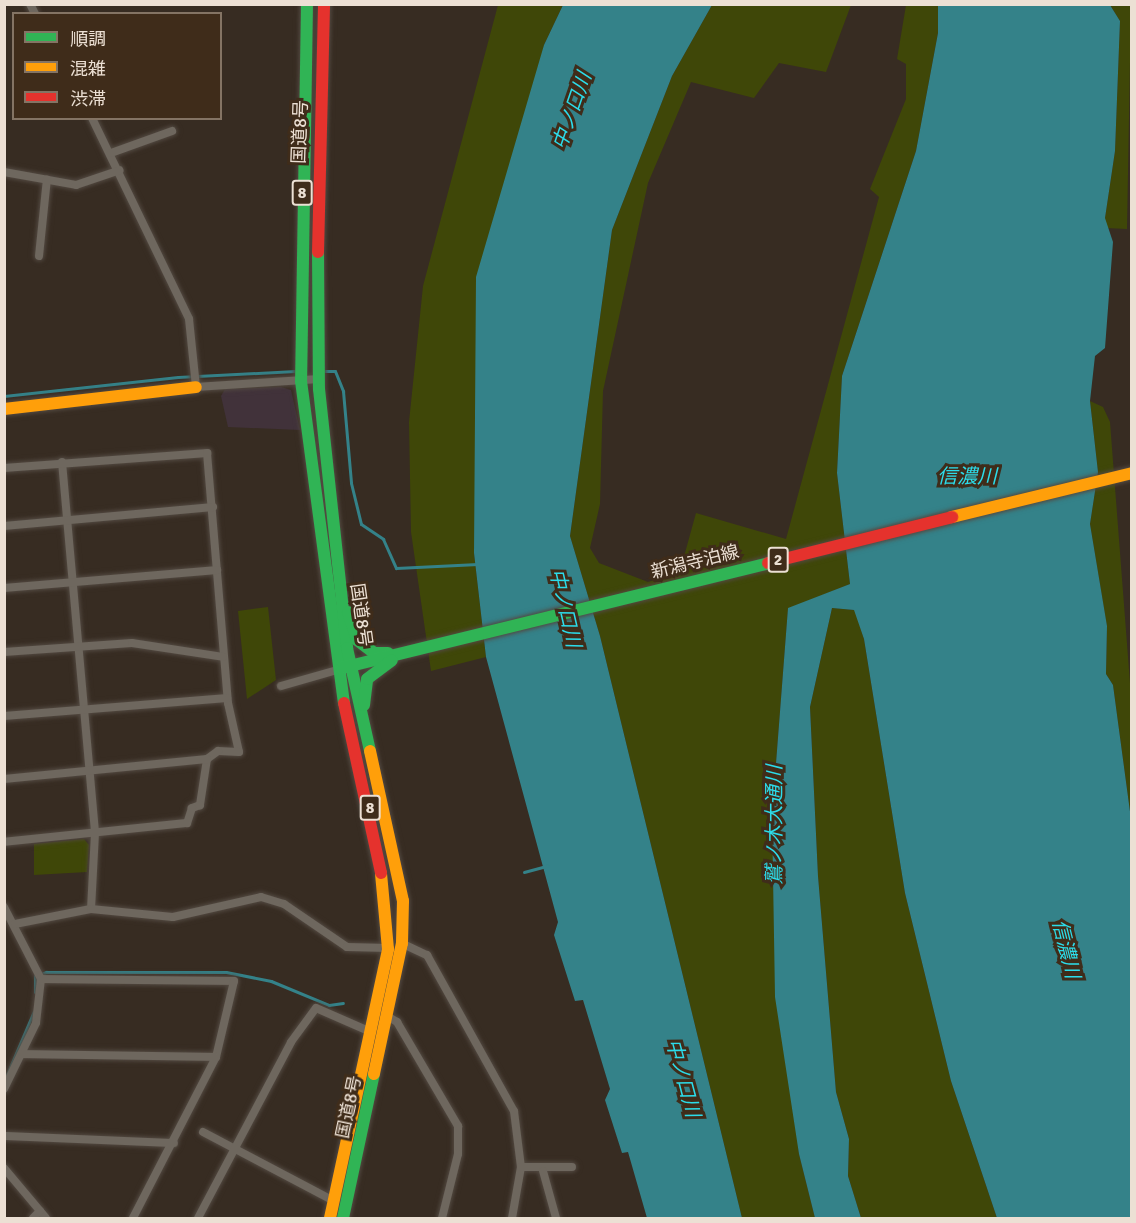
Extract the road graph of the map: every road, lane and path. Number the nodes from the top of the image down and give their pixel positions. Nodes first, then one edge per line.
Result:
1 (307, 4) edge
2 (324, 4) edge
3 (93, 120) edge
4 (172, 131) dead end
5 (111, 153) junction
6 (120, 171) junction
7 (4, 172) edge
8 (47, 179) junction
9 (39, 256) dead end
10 (318, 379) junction
11 (301, 381) junction
12 (196, 387) junction
13 (4, 409) edge
14 (62, 462) junction
15 (4, 468) edge
16 (1131, 473) edge
17 (213, 507) junction
18 (68, 521) junction
19 (4, 526) edge
20 (217, 570) junction
21 (338, 579) junction
22 (73, 582) junction
23 (4, 588) edge
24 (79, 647) junction
25 (4, 652) edge
26 (404, 653) junction
27 (223, 657) junction
28 (351, 666) junction
29 (337, 670) junction
30 (281, 686) dead end
31 (227, 698) junction
32 (84, 710) junction
33 (4, 717) edge
34 (362, 722) junction
35 (207, 759) junction
36 (89, 772) junction
37 (4, 779) edge
38 (94, 833) junction
39 (4, 842) edge
40 (5, 909) edge
41 (91, 909) junction
42 (13, 921) junction
43 (4, 926) edge
44 (402, 943) junction
45 (388, 949) junction
46 (41, 979) junction
47 (387, 1016) junction
48 (371, 1032) junction
49 (22, 1054) junction
50 (216, 1057) junction
51 (4, 1089) edge
52 (203, 1132) dead end
53 (4, 1136) edge
54 (174, 1143) junction
55 (236, 1149) junction
56 (521, 1167) junction
57 (572, 1167) dead end
58 (4, 1168) edge
59 (543, 1171) junction
60 (334, 1201) junction
61 (43, 1215) edge
62 (33, 1218) edge
63 (133, 1218) edge
64 (198, 1218) edge
65 (330, 1218) edge
66 (343, 1218) edge
67 (442, 1218) edge
68 (512, 1218) edge
69 (556, 1218) edge

1 - 11 main road, 国道8号 / 8
2 - 10 main road, 国道8号 / 8
3 - 5 street
4 - 5 street
5 - 6 street
6 - 8 street
6 - 12 street
7 - 8 street
8 - 9 street
10 - 11 street
10 - 21 main road, 国道8号 / 8
11 - 12 street
11 - 29 main road, 国道8号 / 8
12 - 13 main road
14 - 15 street
14 - 17 street
14 - 18 street
16 - 26 main road, 新潟寺泊線 / 2
17 - 18 street
17 - 20 street
18 - 19 street
18 - 22 street
20 - 22 street
20 - 27 street
21 - 26 main road
21 - 28 main road, 国道8号 / 8
22 - 23 street
22 - 24 street
24 - 25 street
24 - 27 street
24 - 32 street
26 - 28 main road, 新潟寺泊線 / 2
26 - 34 main road
27 - 31 street
28 - 29 main road, 新潟寺泊線 / 2
28 - 34 main road, 国道8号 / 8
29 - 30 street
29 - 45 main road, 国道8号 / 8
31 - 32 street
31 - 35 street
32 - 33 street
32 - 36 street
34 - 44 main road, 国道8号 / 8
35 - 36 street
35 - 38 street
36 - 37 street
36 - 38 street
38 - 39 street
38 - 41 street
40 - 42 street
41 - 42 street
41 - 45 street
42 - 43 street
42 - 46 street
44 - 45 street
44 - 47 main road, 国道8号 / 8
44 - 56 street
45 - 48 main road, 国道8号 / 8
46 - 49 street
46 - 50 street
47 - 66 main road, 国道8号 / 8
47 - 67 street
48 - 55 street
48 - 60 main road, 国道8号 / 8
49 - 50 street
49 - 51 street
50 - 54 street
52 - 55 street
53 - 54 street
54 - 63 street
55 - 60 street
55 - 64 street
56 - 59 street
56 - 68 street
57 - 59 street
58 - 61 street
59 - 69 street
60 - 65 main road, 国道8号 / 8
61 - 62 street

